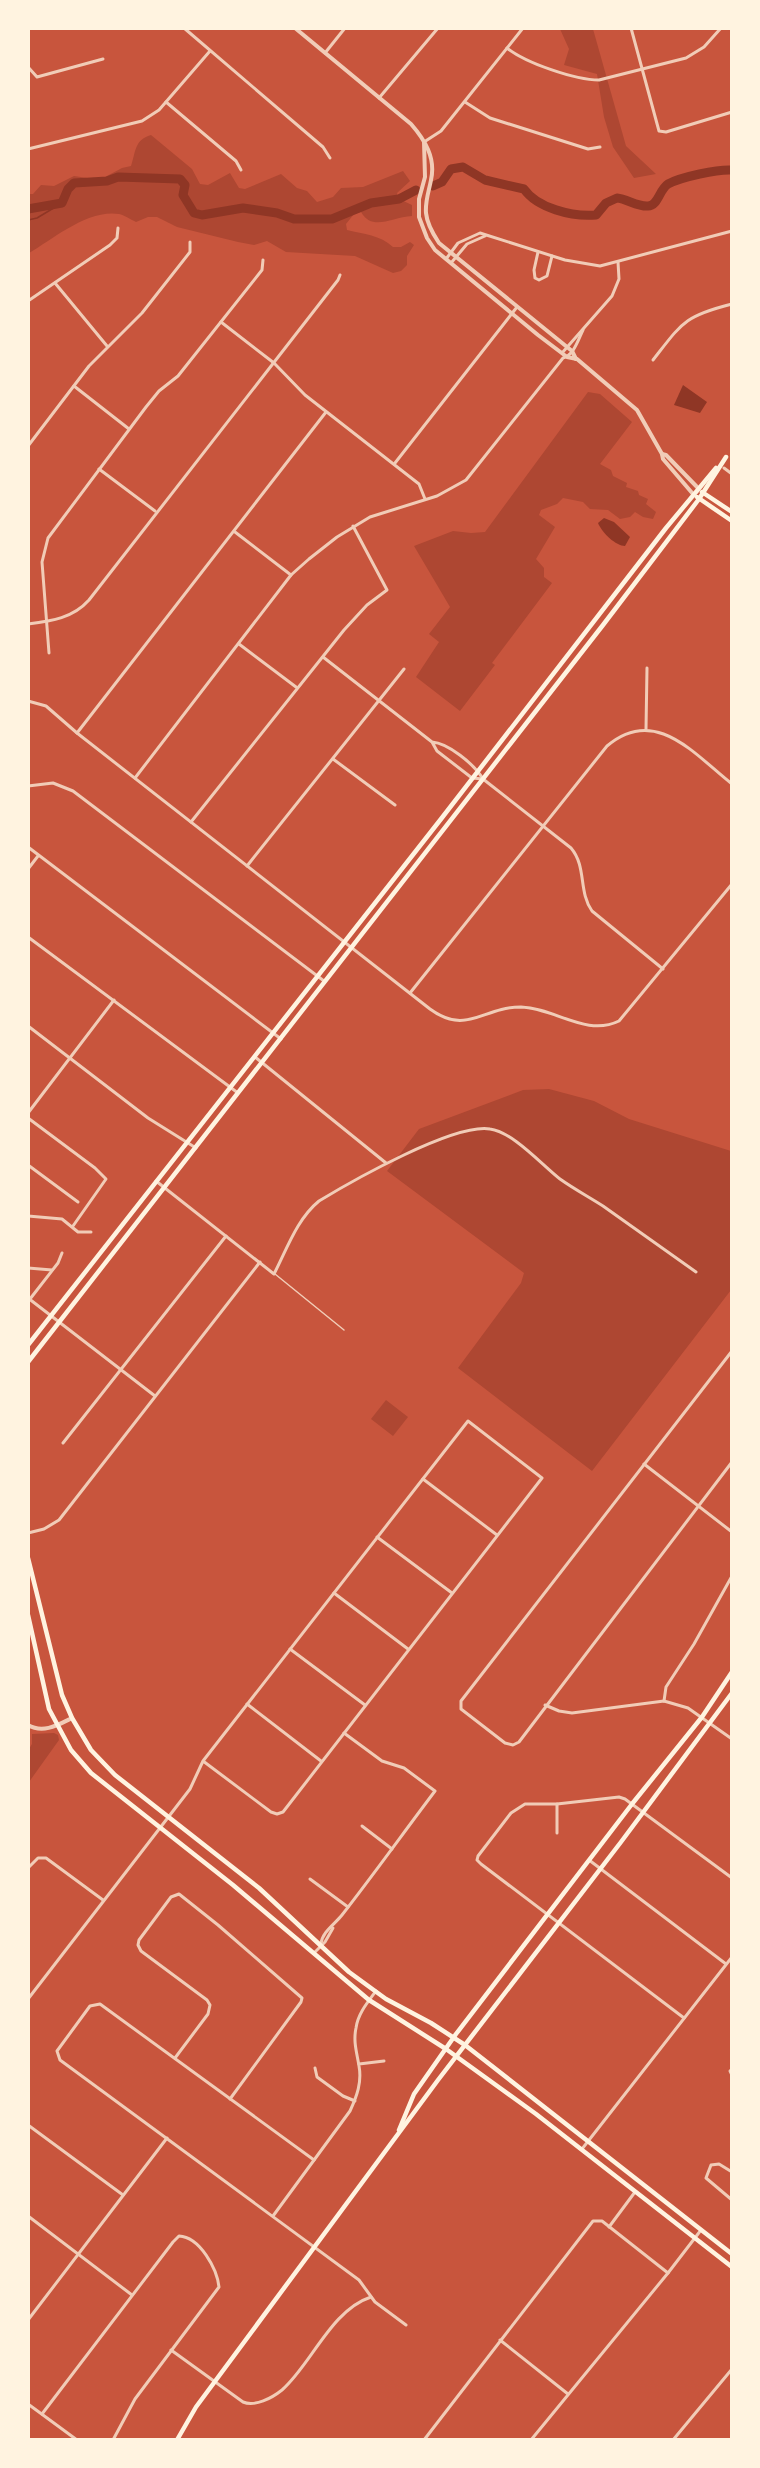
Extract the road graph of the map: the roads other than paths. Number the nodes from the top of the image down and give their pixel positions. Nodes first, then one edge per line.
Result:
1 (184, 28) edge
2 (295, 28) edge
3 (345, 28) edge
4 (438, 28) edge
5 (523, 28) edge
6 (631, 28) edge
7 (721, 28) edge
8 (507, 48) junction
9 (210, 51) junction
10 (325, 53) junction
11 (103, 59) dead end
12 (28, 68) edge
13 (642, 70) junction
14 (379, 98) junction
15 (166, 102) junction
16 (465, 102) junction
17 (732, 112) edge
18 (424, 142) junction
19 (600, 147) dead end
20 (28, 149) edge
21 (330, 158) dead end
22 (241, 170) dead end
23 (118, 228) dead end
24 (732, 231) edge
25 (486, 236) junction
26 (190, 242) dead end
27 (538, 252) junction
28 (450, 253) junction
29 (552, 256) junction
30 (455, 257) junction
31 (446, 259) junction
32 (263, 260) dead end
33 (618, 262) junction
34 (451, 263) junction
35 (340, 274) dead end
36 (55, 283) junction
37 (28, 301) edge
38 (732, 304) edge
39 (517, 307) junction
40 (512, 313) junction
41 (221, 322) junction
42 (583, 330) junction
43 (107, 346) junction
44 (566, 347) junction
45 (572, 351) junction
46 (564, 356) junction
47 (577, 359) junction
48 (653, 360) dead end
49 (274, 363) junction
50 (74, 386) junction
51 (326, 412) junction
52 (129, 429) junction
53 (28, 446) edge
54 (732, 451) edge
55 (662, 454) junction
56 (726, 457) junction
57 (395, 463) junction
58 (724, 468) dead end
59 (99, 469) junction
60 (732, 474) edge
61 (698, 488) junction
62 (703, 493) junction
63 (693, 494) junction
64 (425, 499) junction
65 (699, 499) junction
66 (156, 512) junction
67 (732, 512) edge
68 (732, 522) edge
69 (353, 526) junction
70 (235, 532) junction
71 (650, 549) junction
72 (657, 554) junction
73 (291, 576) junction
74 (46, 622) junction
75 (28, 624) edge
76 (239, 644) junction
77 (49, 653) dead end
78 (323, 657) junction
79 (647, 668) dead end
80 (404, 669) dead end
81 (296, 687) junction
82 (535, 698) junction
83 (378, 700) junction
84 (28, 701) edge
85 (542, 703) junction
86 (646, 729) junction
87 (77, 733) junction
88 (432, 742) junction
89 (333, 759) junction
90 (478, 771) junction
91 (135, 778) junction
92 (472, 778) junction
93 (483, 779) junction
94 (732, 784) edge
95 (28, 786) edge
96 (395, 805) dead end
97 (191, 822) junction
98 (543, 826) junction
99 (28, 847) edge
100 (38, 856) junction
101 (247, 866) junction
102 (28, 869) edge
103 (732, 884) edge
104 (28, 938) edge
105 (345, 942) junction
106 (352, 947) junction
107 (663, 969) junction
108 (318, 976) junction
109 (325, 982) junction
110 (410, 993) junction
111 (114, 1000) junction
112 (28, 1026) edge
113 (273, 1033) junction
114 (280, 1039) junction
115 (254, 1056) junction
116 (70, 1058) junction
117 (262, 1062) junction
118 (230, 1087) junction
119 (238, 1093) junction
120 (28, 1116) edge
121 (187, 1142) junction
122 (196, 1148) junction
123 (386, 1163) junction
124 (28, 1165) edge
125 (156, 1181) junction
126 (165, 1188) junction
127 (78, 1202) dead end
128 (28, 1216) edge
129 (73, 1226) junction
130 (91, 1232) dead end
131 (226, 1236) junction
132 (62, 1253) dead end
133 (260, 1262) junction
134 (28, 1268) edge
135 (52, 1270) junction
136 (696, 1272) dead end
137 (274, 1274) junction
138 (29, 1299) edge
139 (52, 1315) junction
140 (60, 1322) junction
141 (344, 1330) dead end
142 (28, 1345) edge
143 (732, 1351) edge
144 (28, 1362) edge
145 (121, 1369) junction
146 (155, 1396) junction
147 (63, 1443) dead end
148 (732, 1462) edge
149 (645, 1464) junction
150 (423, 1479) junction
151 (698, 1506) junction
152 (732, 1532) edge
153 (28, 1533) edge
154 (497, 1535) junction
155 (377, 1537) junction
156 (28, 1558) edge
157 (732, 1576) edge
158 (334, 1593) junction
159 (452, 1593) junction
160 (28, 1615) edge
161 (290, 1649) junction
162 (408, 1649) junction
163 (732, 1672) edge
164 (732, 1693) edge
165 (664, 1701) junction
166 (247, 1704) junction
167 (365, 1705) junction
168 (545, 1705) junction
169 (702, 1717) junction
170 (72, 1718) junction
171 (710, 1722) junction
172 (28, 1725) edge
173 (57, 1725) junction
174 (344, 1733) junction
175 (732, 1739) edge
176 (203, 1761) junction
177 (322, 1762) junction
178 (558, 1804) junction
179 (632, 1804) junction
180 (643, 1812) junction
181 (169, 1816) junction
182 (160, 1826) junction
183 (362, 1826) dead end
184 (557, 1833) dead end
185 (392, 1849) junction
186 (589, 1860) junction
187 (28, 1868) edge
188 (600, 1869) junction
189 (732, 1878) edge
190 (310, 1879) dead end
191 (103, 1900) junction
192 (348, 1907) junction
193 (547, 1914) junction
194 (558, 1923) junction
195 (321, 1944) junction
196 (313, 1954) junction
197 (732, 1957) edge
198 (726, 1964) junction
199 (376, 1991) junction
200 (28, 1999) edge
201 (369, 2000) junction
202 (684, 2018) junction
203 (454, 2037) junction
204 (465, 2045) junction
205 (446, 2049) junction
206 (456, 2056) junction
207 (175, 2058) junction
208 (384, 2061) dead end
209 (359, 2064) junction
210 (315, 2068) dead end
211 (230, 2099) junction
212 (355, 2101) junction
213 (28, 2125) edge
214 (396, 2136) junction
215 (167, 2138) junction
216 (588, 2142) junction
217 (581, 2151) junction
218 (314, 2160) junction
219 (732, 2172) edge
220 (635, 2192) junction
221 (123, 2195) junction
222 (732, 2200) edge
223 (28, 2216) edge
224 (273, 2216) junction
225 (609, 2227) junction
226 (701, 2230) junction
227 (694, 2238) junction
228 (315, 2246) junction
229 (78, 2254) junction
230 (732, 2254) edge
231 (732, 2267) edge
232 (668, 2273) junction
233 (133, 2295) junction
234 (371, 2296) junction
235 (28, 2308) edge
236 (34, 2313) junction
237 (28, 2320) edge
238 (406, 2325) dead end
239 (500, 2340) junction
240 (171, 2350) junction
241 (732, 2369) edge
242 (215, 2381) junction
243 (568, 2394) junction
244 (28, 2404) edge
245 (42, 2414) junction
246 (76, 2439) edge
247 (113, 2439) edge
248 (177, 2439) edge
249 (424, 2439) edge
250 (531, 2439) edge
251 (673, 2439) edge

1 - 9 street
2 - 10 street
3 - 10 street
4 - 14 street
5 - 8 street
6 - 13 street
7 - 13 street
8 - 13 street
8 - 16 street
9 - 15 street
9 - 21 street
10 - 14 street
11 - 12 street
13 - 17 street
14 - 18 street
15 - 20 street
15 - 22 street
16 - 18 street
16 - 19 street
18 - 28 street
18 - 31 street
23 - 36 street
24 - 33 street
25 - 27 street
25 - 28 street
25 - 30 street
26 - 43 street
27 - 29 street
27 - 29 street
28 - 30 street
28 - 31 street
29 - 33 street
30 - 34 street
30 - 39 street
31 - 34 street
32 - 41 street
33 - 42 street
34 - 40 street
35 - 49 street
36 - 37 street
36 - 43 street
38 - 48 street
39 - 40 street
39 - 44 street
40 - 46 street
40 - 57 street
41 - 49 street
41 - 52 street
42 - 44 street
42 - 45 street
43 - 50 street
44 - 45 street
44 - 46 street
45 - 46 street
45 - 47 street
46 - 47 street
46 - 64 street
47 - 55 street
49 - 51 street
49 - 66 street
50 - 52 street
50 - 53 street
51 - 57 street
51 - 70 street
52 - 59 street
54 - 56 main road
55 - 61 street
55 - 63 street
56 - 61 main road
56 - 62 main road
57 - 64 street
58 - 60 street
59 - 66 street
59 - 74 street
61 - 62 main road
61 - 63 main road
62 - 65 main road
62 - 67 main road
63 - 65 main road
63 - 71 main road
64 - 69 street
65 - 68 main road
65 - 72 main road
66 - 74 street
69 - 73 street
69 - 78 street
70 - 73 street
70 - 87 street
71 - 72 main road
71 - 82 main road
72 - 85 main road
73 - 76 street
74 - 75 street
74 - 77 street
76 - 81 street
76 - 91 street
78 - 81 street
78 - 83 street
79 - 86 street
80 - 83 street
81 - 97 street
82 - 85 main road
82 - 90 main road
83 - 88 street
83 - 89 street
84 - 87 street
85 - 93 main road
86 - 94 street
86 - 98 street
87 - 91 street
88 - 90 street
88 - 92 street
89 - 96 street
89 - 101 street
90 - 92 main road
90 - 93 street
91 - 97 street
92 - 93 street
92 - 105 main road
93 - 98 street
93 - 106 main road
95 - 108 street
97 - 101 street
98 - 107 street
98 - 110 street
99 - 100 street
100 - 102 street
100 - 113 street
101 - 105 street
103 - 107 street
104 - 111 street
105 - 106 street
105 - 108 main road
106 - 109 main road
106 - 110 street
107 - 110 street
108 - 109 street
108 - 113 main road
109 - 114 main road
111 - 116 street
111 - 118 street
112 - 116 street
113 - 114 street
113 - 115 main road
114 - 117 main road
115 - 117 street
115 - 118 main road
116 - 120 street
116 - 121 street
117 - 119 main road
117 - 123 street
118 - 119 street
118 - 121 main road
119 - 122 main road
120 - 129 street
121 - 122 street
121 - 125 main road
122 - 126 main road
123 - 136 street
123 - 137 street
124 - 127 street
125 - 126 street
125 - 139 main road
126 - 131 street
126 - 140 main road
128 - 129 street
129 - 130 street
131 - 133 street
131 - 145 street
132 - 135 street
133 - 137 street
133 - 146 street
134 - 135 street
135 - 138 street
137 - 141 lane
138 - 139 street
139 - 140 street
139 - 142 main road
140 - 144 main road
140 - 145 street
143 - 149 street
145 - 146 street
145 - 147 street
146 - 153 street
148 - 151 street
149 - 151 street
149 - 168 street
150 - 154 street
150 - 154 street
150 - 155 street
151 - 152 street
151 - 168 street
154 - 159 street
155 - 158 street
155 - 159 street
156 - 170 main road
157 - 165 street
158 - 161 street
158 - 162 street
159 - 162 street
160 - 173 main road
161 - 166 street
161 - 167 street
162 - 167 street
163 - 169 main road
164 - 171 main road
165 - 168 street
165 - 169 street
166 - 176 street
166 - 177 street
167 - 174 street
169 - 171 street
169 - 179 main road
170 - 173 street
170 - 181 main road
171 - 175 street
171 - 180 main road
172 - 173 street
173 - 182 main road
174 - 177 street
174 - 185 street
176 - 177 street
176 - 181 street
178 - 179 street
178 - 184 street
178 - 193 street
179 - 180 street
179 - 186 main road
180 - 188 main road
180 - 189 street
181 - 182 street
181 - 195 main road
182 - 191 street
182 - 196 main road
183 - 185 street
185 - 192 street
186 - 188 street
186 - 193 main road
187 - 191 street
188 - 194 main road
188 - 198 street
190 - 192 street
191 - 200 street
192 - 195 street
193 - 194 street
193 - 203 main road
194 - 202 street
194 - 204 main road
195 - 196 street
195 - 199 main road
196 - 201 main road
197 - 198 street
198 - 202 street
199 - 201 street
199 - 203 main road
201 - 205 main road
201 - 209 street
202 - 216 street
203 - 204 main road
203 - 205 main road
204 - 206 main road
204 - 216 main road
205 - 206 main road
205 - 214 main road
206 - 214 main road
206 - 217 main road
207 - 211 street
207 - 211 street
207 - 215 street
208 - 209 street
209 - 212 street
210 - 212 street
211 - 218 street
212 - 218 street
213 - 221 street
214 - 228 main road
215 - 221 street
215 - 224 street
216 - 217 street
216 - 226 main road
217 - 220 main road
218 - 224 street
219 - 222 street
220 - 225 street
220 - 227 main road
221 - 229 street
223 - 229 street
224 - 228 street
225 - 232 street
225 - 239 street
226 - 227 street
226 - 230 main road
227 - 231 main road
227 - 232 street
228 - 234 street
228 - 242 main road
229 - 233 street
229 - 236 street
232 - 243 street
233 - 240 street
233 - 245 street
234 - 238 street
234 - 242 street
235 - 236 street
236 - 237 street
239 - 243 street
239 - 249 street
240 - 242 street
240 - 247 street
241 - 251 street
242 - 248 main road
243 - 250 street
244 - 245 street
245 - 246 street

